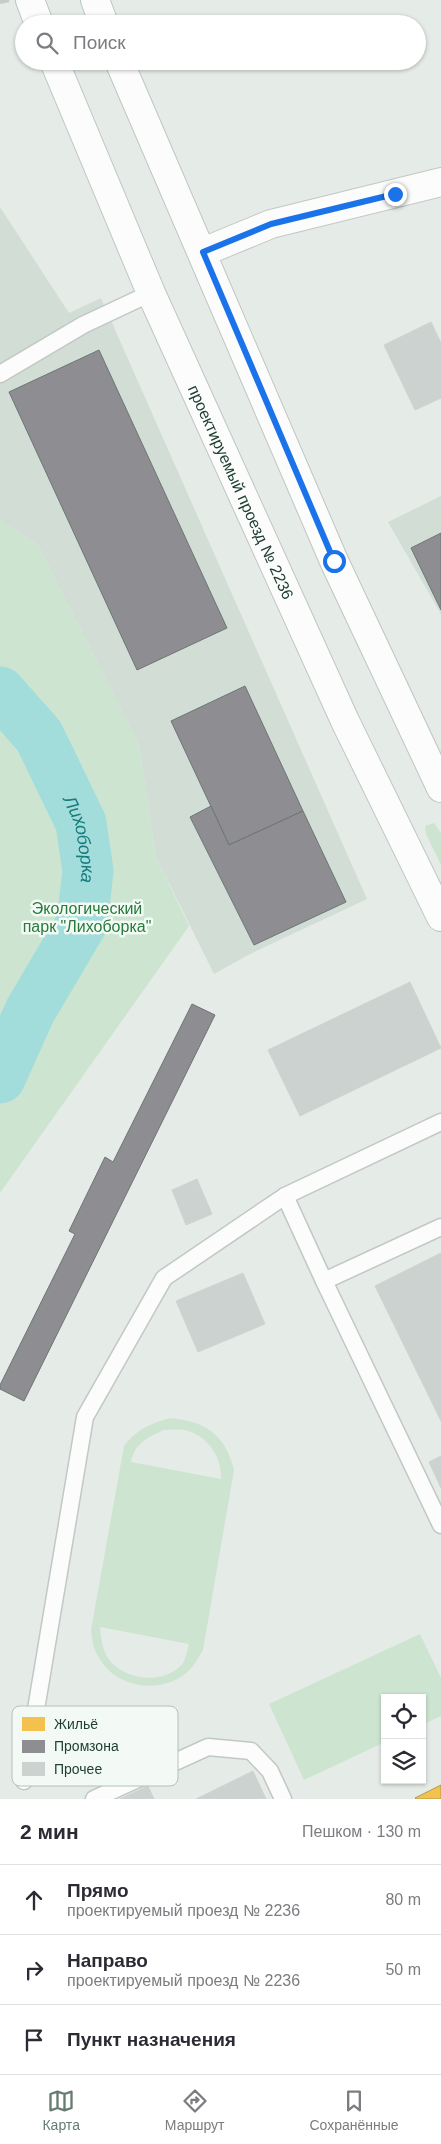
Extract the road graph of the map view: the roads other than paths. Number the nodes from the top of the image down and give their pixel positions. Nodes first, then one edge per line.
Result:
1 (30, 0) edge
2 (95, 0) edge
3 (36, 15) edge
4 (101, 15) edge
5 (58, 70) edge
6 (123, 70) edge
7 (441, 182) edge
8 (203, 252) junction
9 (151, 293) junction
10 (0, 374) edge
11 (441, 788) edge
12 (441, 917) edge
13 (441, 1122) edge
14 (285, 1196) junction
15 (441, 1227) edge
16 (324, 1281) junction
17 (441, 1525) edge
18 (37, 1706) edge
19 (178, 1761) edge
20 (122, 1786) edge
21 (94, 1799) edge
22 (283, 1799) edge

1 - 3 main road
2 - 4 main road
5 - 9 main road, проектируемый проезд № 2236
6 - 8 main road
7 - 8 main road
8 - 11 main road
9 - 10 lane
9 - 12 main road, проектируемый проезд № 2236
13 - 14 lane
14 - 16 lane
14 - 18 lane
15 - 16 lane
16 - 17 lane
19 - 22 lane
20 - 21 lane

